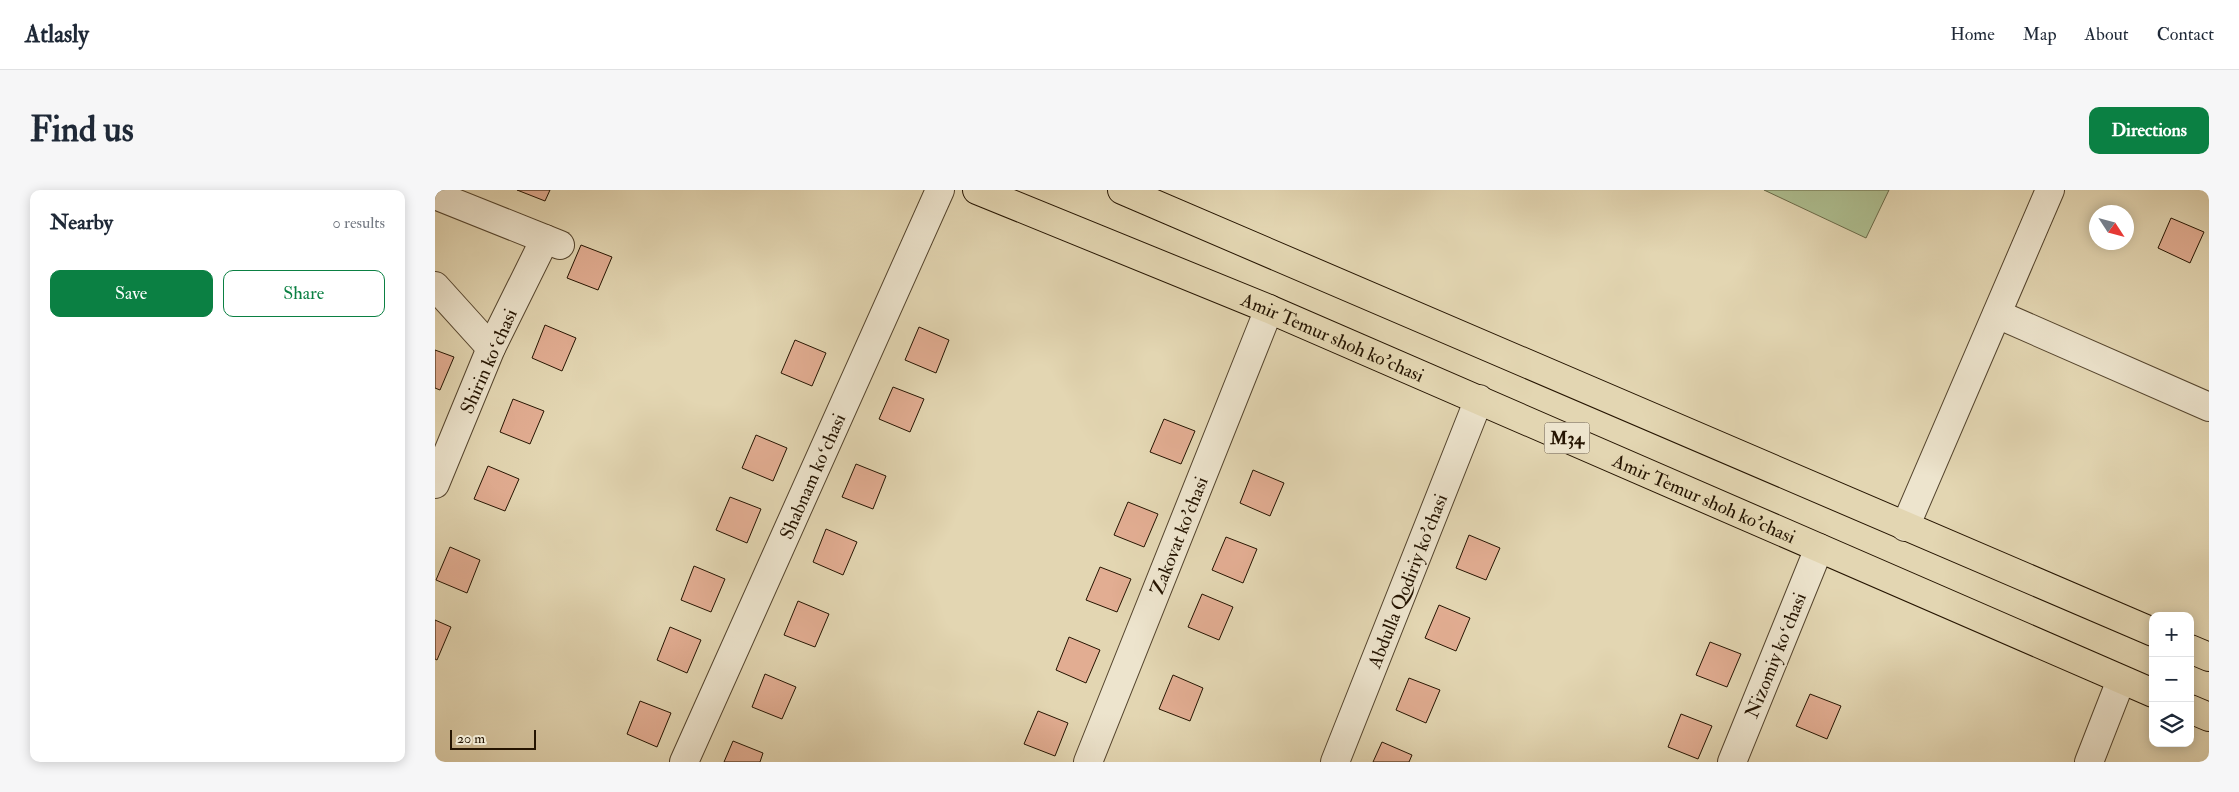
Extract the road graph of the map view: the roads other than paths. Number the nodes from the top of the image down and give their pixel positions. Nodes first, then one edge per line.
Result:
1 (940, 190) edge
2 (977, 190) edge
3 (1122, 190) edge
4 (2050, 190) edge
5 (435, 195) edge
6 (435, 286) edge
7 (1269, 309) junction
8 (1997, 314) junction
9 (491, 348) junction
10 (1479, 399) junction
11 (2209, 407) edge
12 (435, 484) edge
13 (1905, 527) junction
14 (1819, 548) junction
15 (2149, 630) edge
16 (2194, 650) edge
17 (2209, 657) edge
18 (2121, 680) junction
19 (2149, 692) edge
20 (2194, 711) edge
21 (2209, 717) edge
22 (684, 762) edge
23 (1088, 762) edge
24 (1335, 762) edge
25 (1732, 762) edge
26 (2089, 762) edge

1 - 22 street, Shabnam koʻchasi
2 - 7 highway, Amir Temur shoh ko'chasi / M34
3 - 13 highway
4 - 8 street
5 - 9 street, Shirin koʻchasi
6 - 9 street
7 - 10 highway, Amir Temur shoh ko'chasi / M34
7 - 23 street, Zakovat ko'chasi
8 - 11 street
8 - 13 street
9 - 12 street, Shirin koʻchasi
10 - 14 highway, Amir Temur shoh ko'chasi / M34
10 - 24 street, Abdulla Qodiriy ko'chasi
13 - 15 highway
14 - 18 highway, Amir Temur shoh ko'chasi / M34
14 - 25 street, Nizomiy koʻchasi
16 - 17 highway
18 - 19 highway, Amir Temur shoh ko'chasi / M34
18 - 26 street
20 - 21 highway

